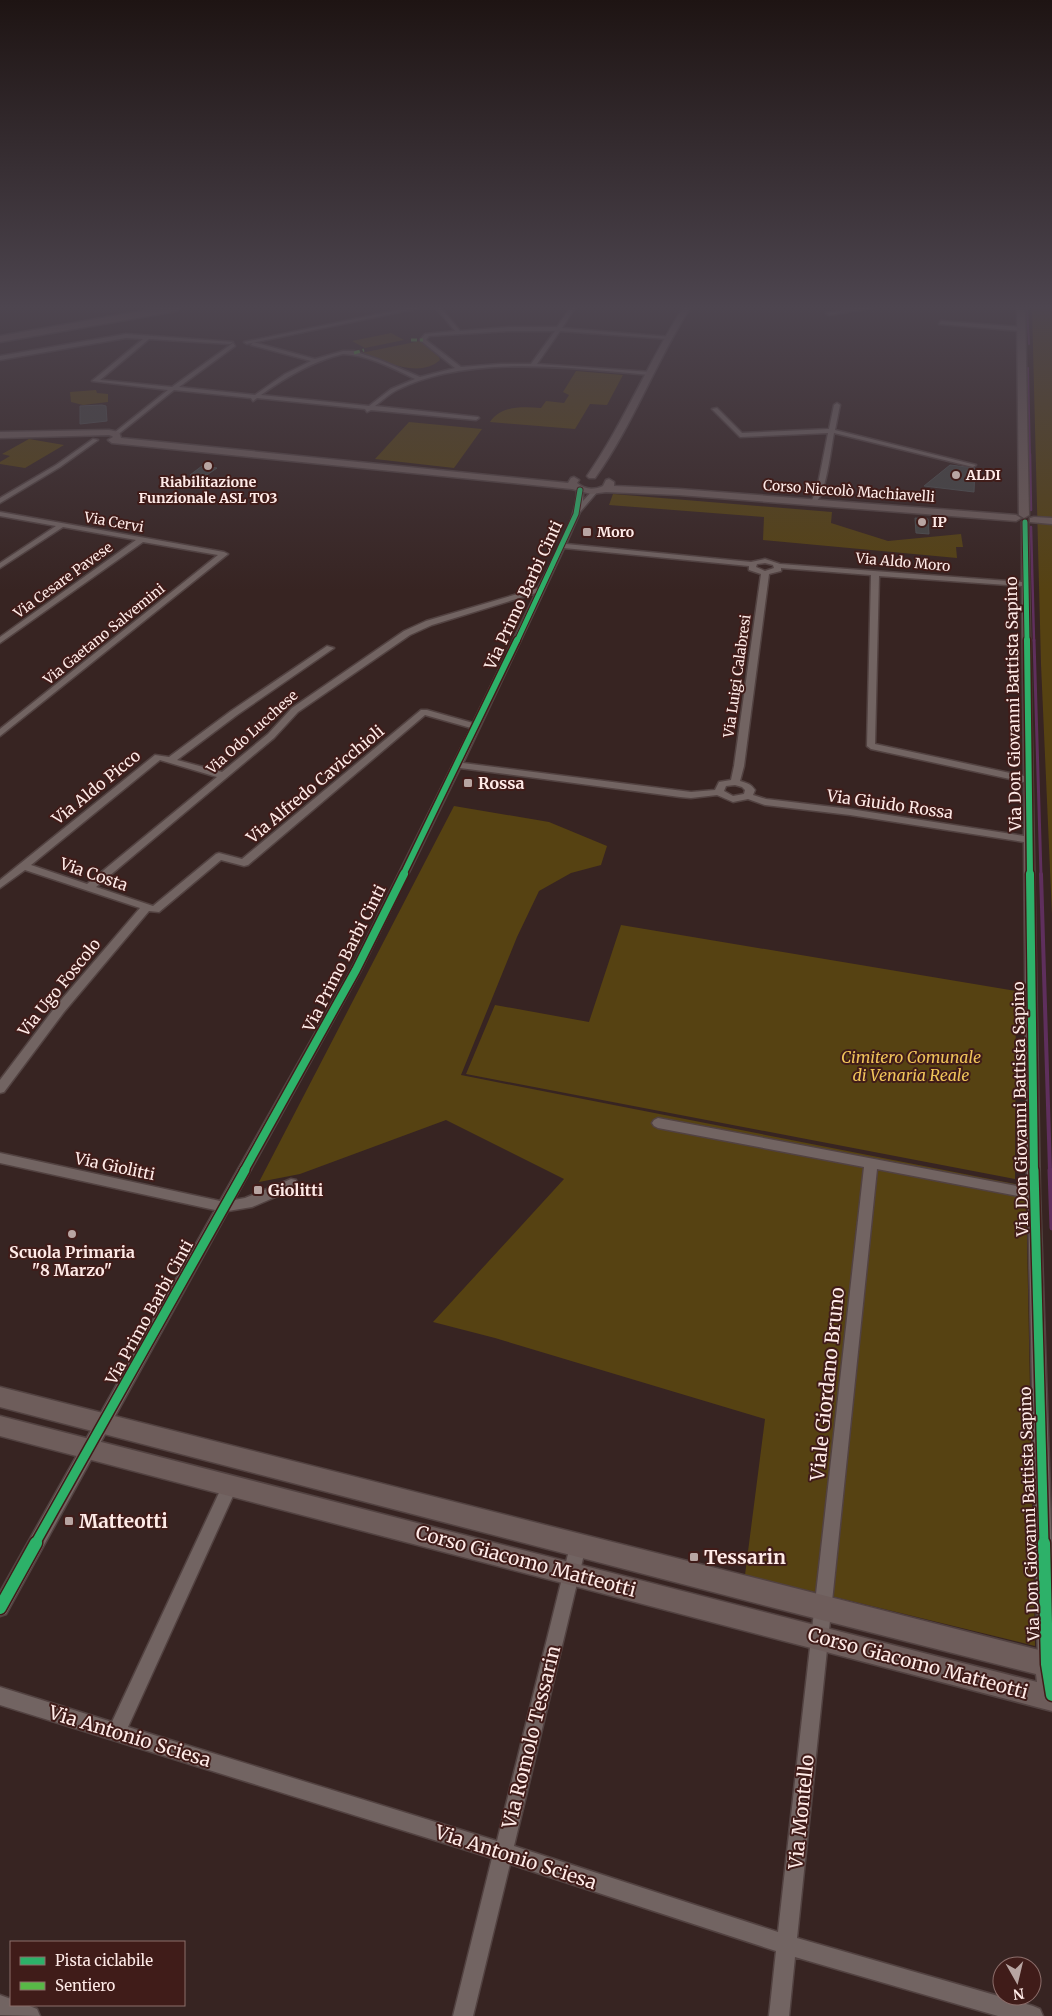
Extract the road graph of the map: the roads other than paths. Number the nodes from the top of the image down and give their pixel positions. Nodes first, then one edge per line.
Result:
1 (155, 402) edge
2 (238, 402) edge
3 (318, 402) edge
4 (375, 402) edge
5 (634, 402) edge
6 (1022, 402) edge
7 (248, 403) joint
8 (837, 405) dead end
9 (369, 407) junction
10 (715, 408) dead end
11 (363, 414) junction
12 (832, 431) junction
13 (0, 435) edge
14 (105, 437) junction
15 (972, 465) dead end
16 (601, 484) junction
17 (575, 485) junction
18 (0, 501) edge
19 (814, 502) junction
20 (0, 514) edge
21 (576, 514) junction
22 (1025, 519) junction
23 (1052, 521) edge
24 (62, 525) junction
25 (141, 540) junction
26 (562, 546) junction
27 (224, 554) joint
28 (752, 564) junction
29 (0, 566) edge
30 (778, 566) junction
31 (875, 572) junction
32 (765, 573) junction
33 (1025, 584) junction
34 (542, 589) junction
35 (504, 600) junction
36 (532, 610) junction
37 (0, 641) edge
38 (330, 648) dead end
39 (476, 727) junction
40 (0, 733) edge
41 (170, 761) junction
42 (456, 765) junction
43 (224, 776) junction
44 (1028, 780) junction
45 (735, 782) junction
46 (719, 792) junction
47 (748, 796) junction
48 (1029, 840) junction
49 (23, 866) junction
50 (0, 885) edge
51 (89, 888) junction
52 (150, 909) junction
53 (0, 1089) edge
54 (658, 1123) dead end
55 (0, 1158) edge
56 (871, 1164) junction
57 (291, 1184) dead end
58 (1034, 1194) junction
59 (223, 1207) junction
60 (0, 1397) edge
61 (102, 1423) junction
62 (0, 1426) edge
63 (88, 1449) junction
64 (230, 1485) junction
65 (578, 1546) junction
66 (572, 1573) junction
67 (0, 1608) edge
68 (822, 1608) junction
69 (820, 1637) junction
70 (1051, 1685) edge
71 (0, 1696) edge
72 (116, 1732) junction
73 (503, 1852) junction
74 (787, 1945) junction
75 (0, 2005) edge
76 (30, 2016) edge
77 (463, 2016) edge
78 (779, 2016) edge
79 (1033, 2016) edge

1 - 14 street
2 - 7 street
3 - 9 street
4 - 9 street
5 - 16 street
6 - 22 street, Via Don Giovanni Battista Sapino
7 - 11 street
8 - 12 street
9 - 11 street
9 - 11 street
10 - 12 street
12 - 15 street
12 - 19 street
13 - 14 street
14 - 17 street
14 - 18 street
16 - 17 street
16 - 17 street
16 - 19 street, Corso Niccolò Machiavelli
16 - 21 street, Via Primo Barbi Cinti
17 - 21 street, Via Primo Barbi Cinti
19 - 22 street, Corso Niccolò Machiavelli
20 - 24 street, Via Cervi
21 - 26 street, Via Primo Barbi Cinti
22 - 23 street, Corso Niccolò Machiavelli
22 - 33 street, Via Don Giovanni Battista Sapino
24 - 25 street, Via Cervi
24 - 29 street
25 - 27 street, Via Cervi
25 - 37 street, Via Cesare Pavese
26 - 28 street
26 - 34 street, Via Primo Barbi Cinti
27 - 40 street, Via Gaetano Salvemini
28 - 30 street, Via Aldo Moro
28 - 32 street
30 - 31 street, Via Aldo Moro
30 - 32 street
31 - 33 street, Via Aldo Moro
31 - 44 street, Via Don Giovanni Battista Sapino
32 - 45 street, Via Luigi Calabresi
33 - 44 street, Via Don Giovanni Battista Sapino
34 - 35 street
34 - 36 street, Via Primo Barbi Cinti
35 - 36 street
35 - 43 street, Via Odo Lucchese
36 - 39 street, Via Primo Barbi Cinti
38 - 41 street
39 - 42 street, Via Primo Barbi Cinti
39 - 52 street, Via Alfredo Cavicchioli
41 - 43 street, Via Aldo Picco
41 - 49 street, Via Aldo Picco
42 - 46 street
42 - 59 street, Via Primo Barbi Cinti
43 - 51 street, Via Odo Lucchese
44 - 48 street, Via Don Giovanni Battista Sapino
45 - 46 street
45 - 47 street
46 - 47 street, Via Giuido Rossa
47 - 48 street, Via Giuido Rossa
48 - 58 street, Via Don Giovanni Battista Sapino
49 - 50 street, Via Aldo Picco
49 - 51 street, Via Costa
51 - 52 street, Via Costa
52 - 53 street, Via Ugo Foscolo
54 - 56 street
55 - 59 street, Via Giolitti
56 - 58 street
56 - 68 street, Viale Giordano Bruno
57 - 59 street
58 - 70 street, Via Don Giovanni Battista Sapino
59 - 61 street, Via Primo Barbi Cinti
60 - 61 street, Corso Giacomo Matteotti
61 - 63 street, Via Primo Barbi Cinti
61 - 65 street, Corso Giacomo Matteotti
62 - 63 street, Corso Giacomo Matteotti
63 - 64 street, Corso Giacomo Matteotti
63 - 67 street, Via Primo Barbi Cinti
64 - 66 street, Corso Giacomo Matteotti
64 - 72 street
65 - 66 street, Via Romolo Tessarin
65 - 68 street, Corso Giacomo Matteotti
66 - 69 street, Corso Giacomo Matteotti
66 - 73 street, Via Romolo Tessarin
68 - 69 street, Via Montello
68 - 70 street, Corso Giacomo Matteotti
69 - 70 street, Corso Giacomo Matteotti
69 - 74 street, Via Montello
71 - 72 street, Via Antonio Sciesa
72 - 73 street, Via Antonio Sciesa
73 - 74 street, Via Antonio Sciesa
73 - 77 street, Via Romolo Tessarin
74 - 78 street, Via Montello
74 - 79 street, Via Antonio Sciesa
75 - 76 street

